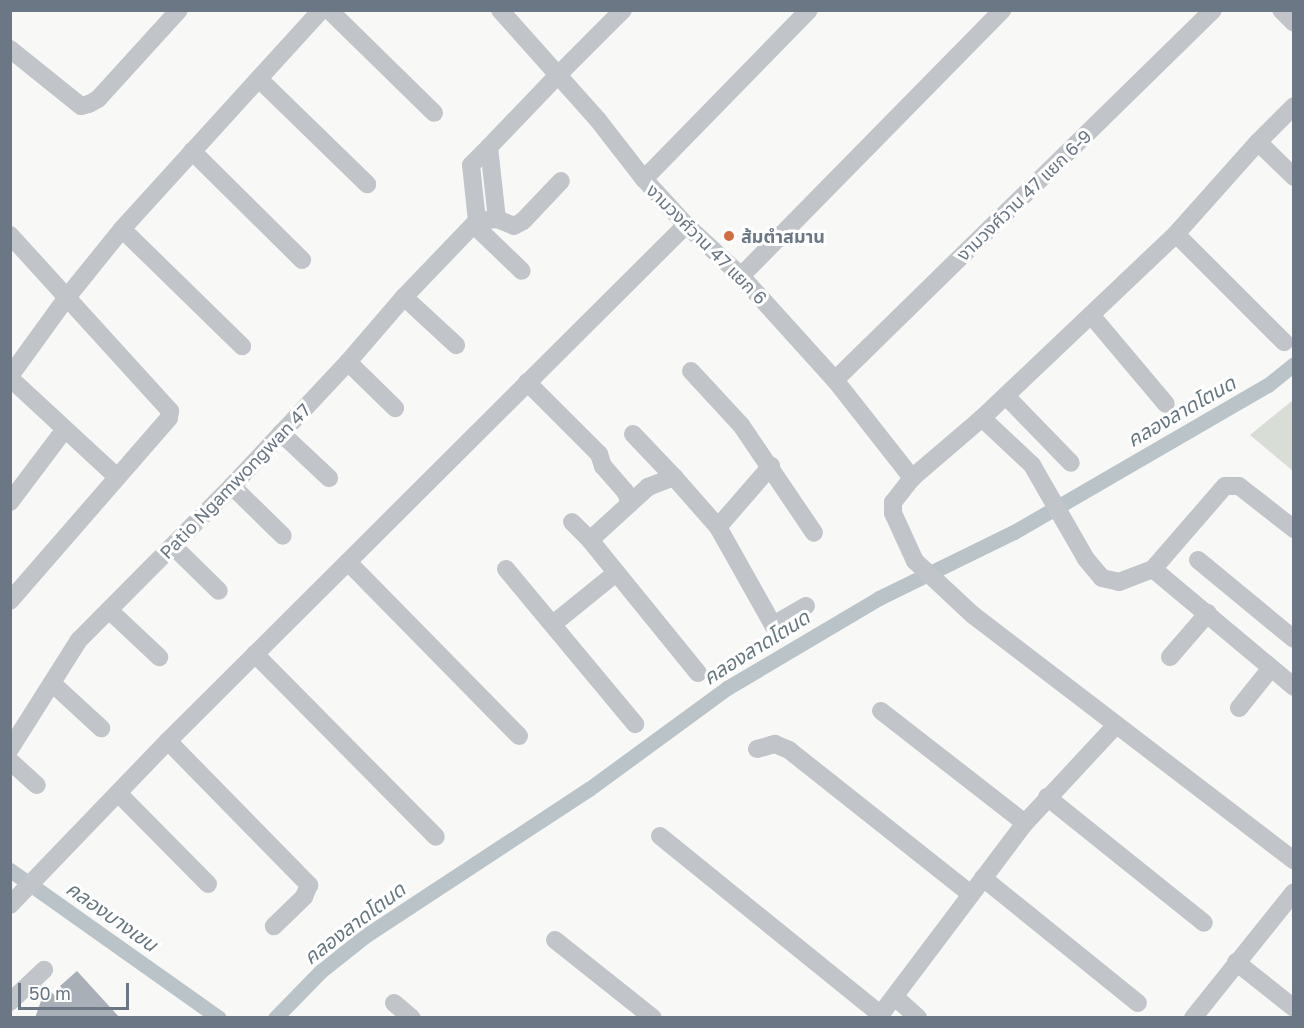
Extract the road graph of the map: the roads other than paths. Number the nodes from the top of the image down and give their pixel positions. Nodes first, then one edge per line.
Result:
1 (178, 10) edge
2 (321, 10) edge
3 (329, 10) edge
4 (500, 10) edge
5 (623, 10) edge
6 (809, 10) edge
7 (1002, 10) edge
8 (1213, 10) edge
9 (1281, 10) edge
10 (1293, 23) edge
11 (10, 49) edge
12 (558, 75) junction
13 (259, 79) junction
14 (1293, 106) edge
15 (434, 113) dead end
16 (1257, 142) junction
17 (489, 147) junction
18 (192, 151) junction
19 (1293, 177) edge
20 (644, 179) junction
21 (561, 181) dead end
22 (367, 184) dead end
23 (497, 219) junction
24 (476, 223) junction
25 (686, 225) junction
26 (122, 229) junction
27 (1176, 234) junction
28 (10, 235) edge
29 (302, 260) dead end
30 (522, 271) dead end
31 (741, 276) junction
32 (68, 296) junction
33 (404, 297) junction
34 (1091, 315) junction
35 (1284, 342) dead end
36 (456, 345) dead end
37 (242, 346) dead end
38 (348, 362) junction
39 (691, 371) dead end
40 (10, 377) edge
41 (835, 380) junction
42 (527, 382) junction
43 (1006, 396) junction
44 (1166, 404) dead end
45 (395, 408) dead end
46 (982, 418) junction
47 (65, 429) junction
48 (281, 433) junction
49 (633, 434) dead end
50 (599, 454) junction
51 (1071, 463) dead end
52 (771, 466) junction
53 (117, 477) junction
54 (674, 477) junction
55 (328, 478) dead end
56 (912, 478) junction
57 (232, 486) junction
58 (648, 487) junction
59 (10, 502) edge
60 (630, 503) junction
61 (572, 522) dead end
62 (718, 527) junction
63 (1293, 529) edge
64 (814, 533) dead end
65 (283, 536) dead end
66 (590, 540) junction
67 (173, 546) junction
68 (1198, 560) dead end
69 (348, 562) junction
70 (506, 569) dead end
71 (1153, 569) junction
72 (616, 573) junction
73 (219, 591) dead end
74 (10, 601) edge
75 (806, 606) dead end
76 (109, 610) junction
77 (1208, 613) junction
78 (553, 624) junction
79 (1293, 639) edge
80 (255, 654) junction
81 (159, 657) dead end
82 (1170, 657) dead end
83 (1271, 668) junction
84 (698, 673) dead end
85 (52, 683) junction
86 (1293, 687) edge
87 (1239, 708) dead end
88 (881, 711) dead end
89 (635, 724) dead end
90 (1116, 725) junction
91 (101, 728) dead end
92 (519, 736) dead end
93 (168, 741) junction
94 (10, 749) edge
95 (757, 749) dead end
96 (10, 761) edge
97 (37, 785) dead end
98 (118, 793) junction
99 (1047, 797) junction
100 (1025, 823) junction
101 (660, 836) dead end
102 (436, 837) dead end
103 (1293, 860) edge
104 (983, 878) junction
105 (207, 884) dead end
106 (1293, 892) edge
107 (971, 894) junction
108 (10, 905) edge
109 (1204, 923) dead end
110 (274, 926) dead end
111 (555, 940) dead end
112 (1236, 962) junction
113 (44, 970) dead end
114 (895, 997) junction
115 (10, 1002) edge
116 (394, 1003) dead end
117 (1137, 1003) dead end
118 (1293, 1008) edge
119 (879, 1016) edge
120 (412, 1017) edge
121 (653, 1017) edge
122 (918, 1017) edge
123 (1193, 1017) edge

1 - 11 street
2 - 13 street
3 - 15 street
4 - 12 street, งามวงศ์วาน 47 แยก 6
5 - 12 street
6 - 20 street
7 - 31 street
8 - 41 street, งามวงศ์วาน 47 แยก 6-9
9 - 10 street
12 - 17 street
12 - 20 street, งามวงศ์วาน 47 แยก 6
13 - 18 street
13 - 22 street
14 - 16 street
16 - 19 street
16 - 27 street
17 - 23 street
17 - 24 street
18 - 26 street
18 - 29 street
20 - 25 street, งามวงศ์วาน 47 แยก 6
21 - 23 street
23 - 24 street
24 - 30 street
24 - 33 street, Patio Ngamwongwan 47
25 - 31 street, งามวงศ์วาน 47 แยก 6
25 - 42 street
26 - 32 street
26 - 37 street
27 - 34 street
27 - 35 street
28 - 32 street
31 - 41 street, งามวงศ์วาน 47 แยก 6
32 - 40 street
32 - 53 street
33 - 36 street
33 - 38 street, Patio Ngamwongwan 47
34 - 43 street
34 - 44 street
38 - 45 street
38 - 48 street, Patio Ngamwongwan 47
39 - 52 street
40 - 47 street
41 - 56 street, งามวงศ์วาน 47 แยก 6
42 - 50 street
42 - 69 street
43 - 46 street
43 - 51 street
46 - 56 street
46 - 71 street
47 - 53 street
47 - 59 street
48 - 55 street
48 - 57 street, Patio Ngamwongwan 47
49 - 54 street
50 - 58 street
50 - 60 street
52 - 62 street
52 - 64 street
53 - 74 street
54 - 58 street
54 - 62 street
56 - 90 street
57 - 65 street
57 - 67 street, Patio Ngamwongwan 47
58 - 60 street
60 - 66 street
61 - 66 street
62 - 75 street
63 - 71 street
66 - 72 street
67 - 73 street
67 - 76 street, Patio Ngamwongwan 47
68 - 79 street
69 - 80 street
69 - 92 street
70 - 78 street
71 - 77 street
72 - 78 street
72 - 84 street
76 - 81 street
76 - 85 street, Patio Ngamwongwan 47
77 - 82 street
77 - 83 street
78 - 89 street
80 - 93 street
80 - 102 street
83 - 86 street
83 - 87 street
85 - 91 street
85 - 94 street, Patio Ngamwongwan 47
88 - 100 street
90 - 99 street
90 - 103 street
93 - 98 street
93 - 110 street
95 - 107 street
96 - 97 street
98 - 105 street
98 - 108 street
99 - 100 street
99 - 109 street
100 - 104 street
101 - 119 street
104 - 107 street
104 - 117 street
106 - 112 street
107 - 114 street
111 - 121 street
112 - 118 street
112 - 123 street
113 - 115 street
114 - 119 street
114 - 122 street
116 - 120 street

